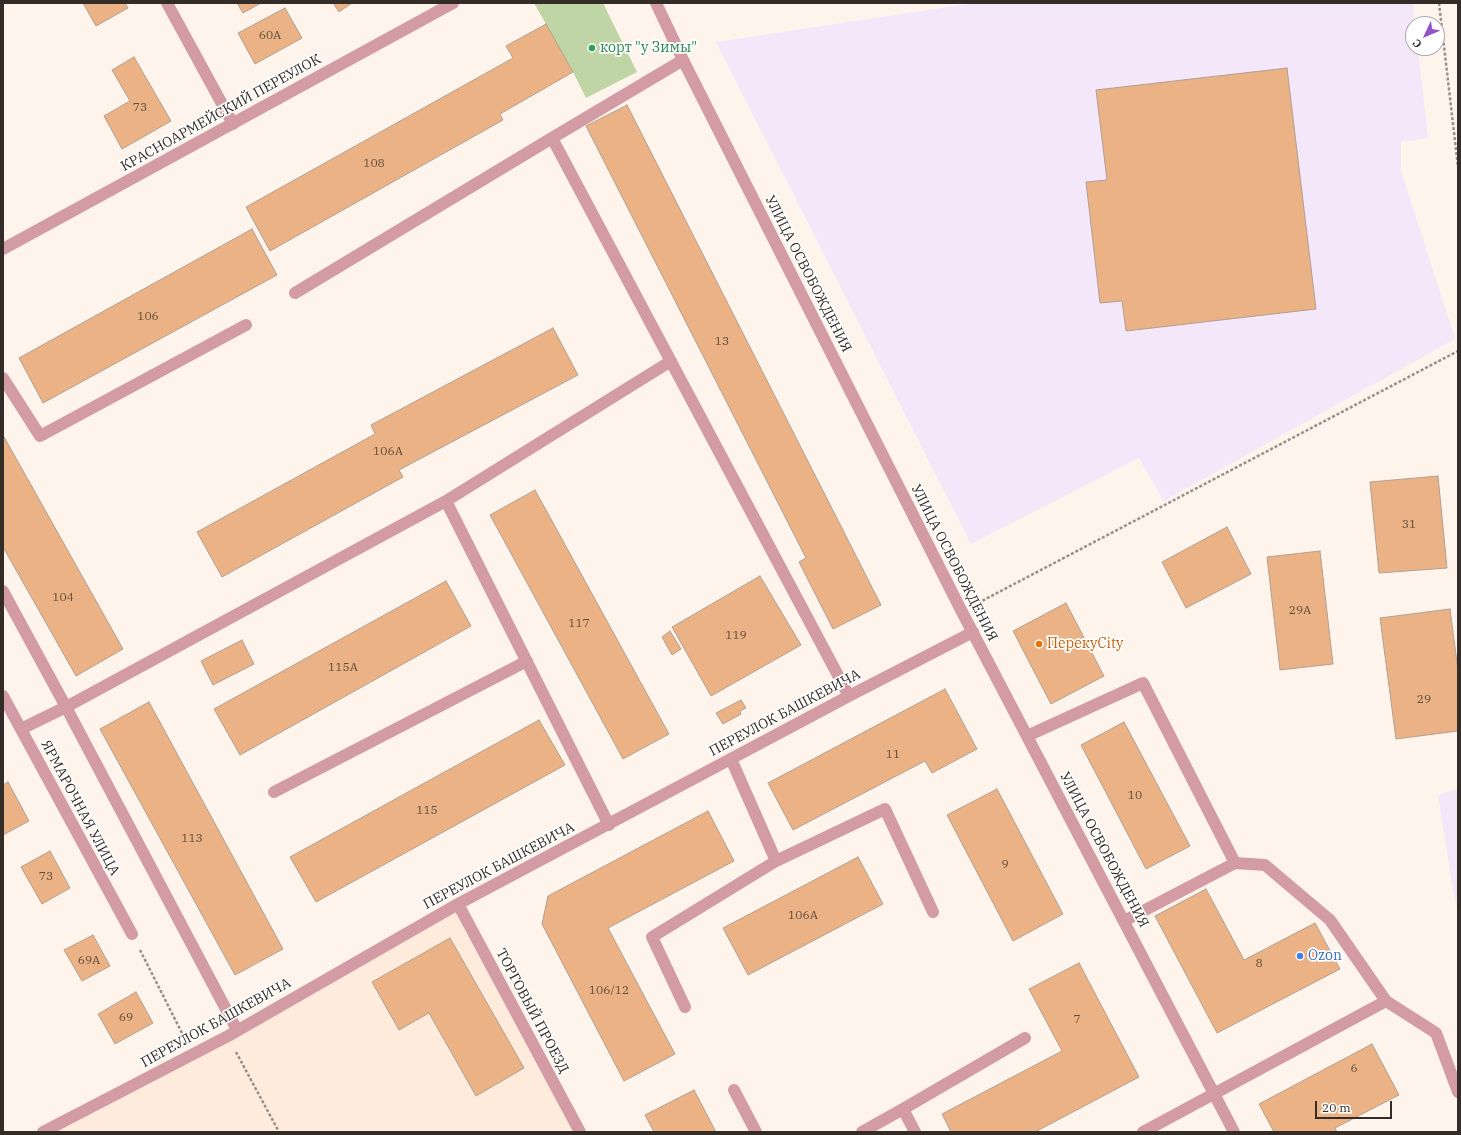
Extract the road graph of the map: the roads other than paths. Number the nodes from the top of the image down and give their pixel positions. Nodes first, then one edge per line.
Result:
1 (168, 3) edge
2 (453, 3) edge
3 (656, 3) edge
4 (683, 60) junction
5 (233, 124) junction
6 (552, 138) junction
7 (3, 249) edge
8 (295, 293) dead end
9 (246, 325) dead end
10 (671, 361) junction
11 (3, 378) edge
12 (446, 500) junction
13 (3, 591) edge
14 (973, 632) junction
15 (527, 660) junction
16 (3, 696) edge
17 (849, 696) junction
18 (66, 707) junction
19 (21, 729) junction
20 (1027, 736) junction
21 (731, 759) junction
22 (274, 792) dead end
23 (609, 824) junction
24 (776, 861) junction
25 (1235, 863) junction
26 (458, 904) junction
27 (933, 912) dead end
28 (1124, 921) junction
29 (132, 934) road end
30 (1386, 1001) junction
31 (686, 1007) dead end
32 (232, 1033) junction
33 (1025, 1038) dead end
34 (734, 1090) dead end
35 (1458, 1092) edge
36 (1214, 1093) junction
37 (903, 1109) junction
38 (43, 1132) edge
39 (580, 1132) edge
40 (756, 1132) edge
41 (862, 1132) edge
42 (915, 1132) edge
43 (1143, 1132) edge
44 (1234, 1132) edge

1 - 5 street
2 - 5 street, КРАСНОАРМЕЙСКИЙ ПЕРЕУЛОК
3 - 4 street, УЛИЦА ОСВОБОЖДЕНИЯ
4 - 6 street
4 - 14 street, УЛИЦА ОСВОБОЖДЕНИЯ
5 - 7 street, КРАСНОАРМЕЙСКИЙ ПЕРЕУЛОК
6 - 8 street
6 - 10 street
9 - 11 street
10 - 12 street
10 - 17 street
12 - 15 street
12 - 18 street
13 - 18 street
14 - 17 street, ПЕРЕУЛОК БАШКЕВИЧА
14 - 20 street, УЛИЦА ОСВОБОЖДЕНИЯ
15 - 22 street
15 - 23 street
16 - 19 street, ЯРМАРОЧНАЯ УЛИЦА
17 - 21 street, ПЕРЕУЛОК БАШКЕВИЧА
18 - 19 street
18 - 32 street
19 - 29 street, ЯРМАРОЧНАЯ УЛИЦА
20 - 25 street
20 - 28 street, УЛИЦА ОСВОБОЖДЕНИЯ
21 - 23 street, ПЕРЕУЛОК БАШКЕВИЧА
21 - 24 street
23 - 26 street, ПЕРЕУЛОК БАШКЕВИЧА
24 - 27 street
24 - 31 street
25 - 28 street
25 - 30 street
26 - 32 street, ПЕРЕУЛОК БАШКЕВИЧА
26 - 39 street, ТОРГОВЫЙ ПРОЕЗД
28 - 36 street, УЛИЦА ОСВОБОЖДЕНИЯ
30 - 35 street
30 - 36 street
32 - 38 street, ПЕРЕУЛОК БАШКЕВИЧА
33 - 37 street
34 - 40 street
36 - 43 street
36 - 44 street, УЛИЦА ОСВОБОЖДЕНИЯ
37 - 41 street
37 - 42 street

